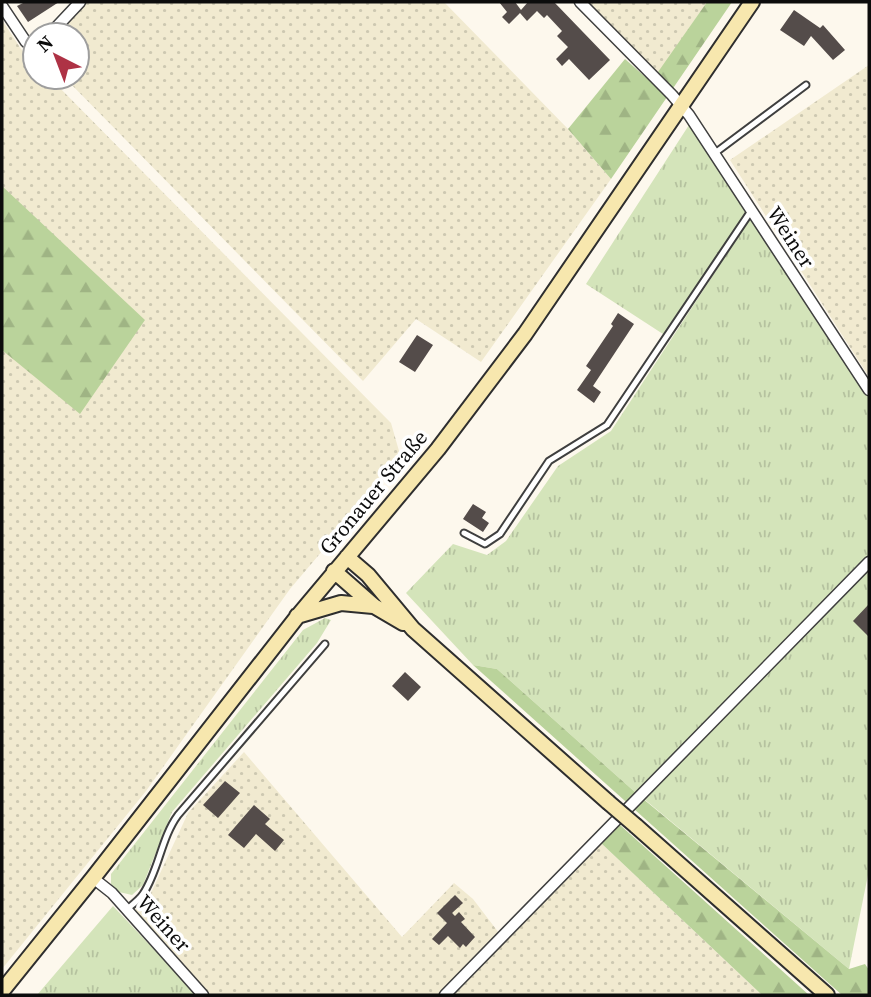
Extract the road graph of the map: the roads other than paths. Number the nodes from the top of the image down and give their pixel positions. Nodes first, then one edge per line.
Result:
1 (80, 2) edge
2 (580, 2) edge
3 (752, 2) edge
4 (2, 5) edge
5 (62, 21) edge
6 (21, 34) edge
7 (806, 85) dead end
8 (681, 105) junction
9 (715, 153) junction
10 (751, 211) junction
11 (869, 390) edge
12 (464, 533) dead end
13 (347, 557) junction
14 (869, 562) edge
15 (334, 572) junction
16 (374, 606) junction
17 (297, 617) junction
18 (413, 629) junction
19 (326, 644) dead end
20 (93, 878) junction
21 (126, 910) junction
22 (2, 991) edge
23 (203, 995) edge
24 (445, 995) edge
25 (827, 995) edge

1 - 5 street
2 - 8 street, Weiner
3 - 8 main road, Gronauer Straße
4 - 6 street
7 - 9 lane
8 - 9 street, Weiner
8 - 13 main road, Gronauer Straße
9 - 10 street, Weiner
10 - 11 street, Weiner
10 - 12 lane
13 - 15 main road, Gronauer Straße
13 - 18 main road
14 - 24 street
15 - 16 main road
15 - 17 main road, Gronauer Straße
16 - 17 main road
16 - 18 main road
17 - 20 main road, Gronauer Straße
18 - 25 main road, bridge
19 - 21 lane
20 - 21 street, Weiner
20 - 22 main road, Gronauer Straße
21 - 23 street, Weiner

